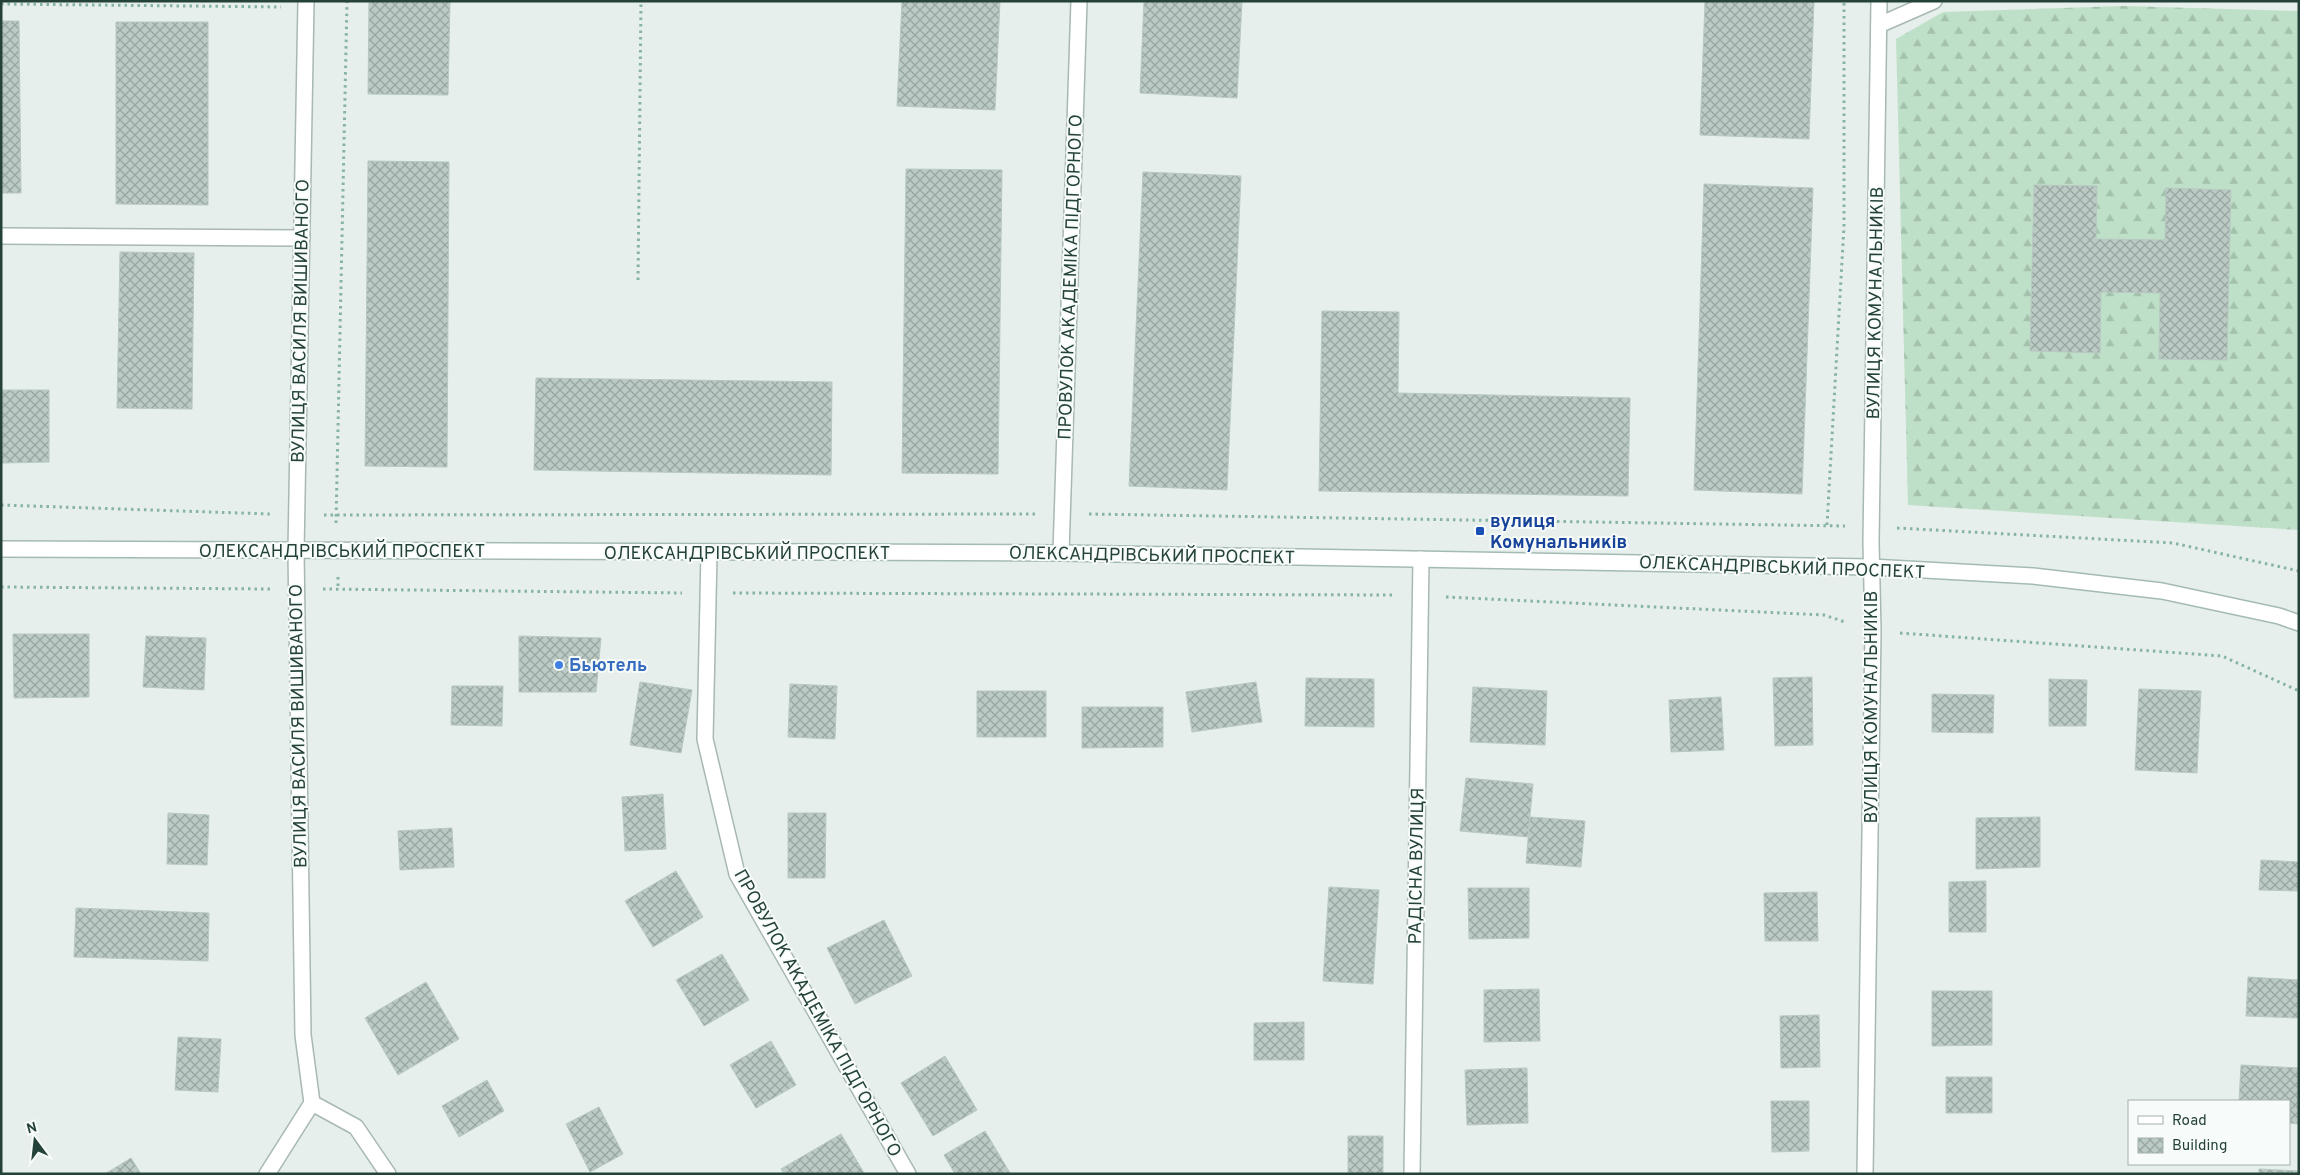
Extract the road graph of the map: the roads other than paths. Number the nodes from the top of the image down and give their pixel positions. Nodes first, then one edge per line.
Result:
1 (1079, 1) edge
2 (1880, 1) edge
3 (1934, 1) edge
4 (306, 4) edge
5 (1879, 25) junction
6 (1, 236) edge
7 (302, 238) junction
8 (1, 549) edge
9 (296, 551) junction
10 (709, 553) junction
11 (1061, 553) junction
12 (1421, 559) junction
13 (1871, 567) junction
14 (2299, 623) edge
15 (312, 1103) junction
16 (266, 1174) edge
17 (388, 1174) edge
18 (908, 1174) edge
19 (1412, 1174) edge
20 (1866, 1174) edge

1 - 11 street, ПРОВУЛОК АКАДЕМІКА ПІДГОРНОГО
2 - 5 street, ВУЛИЦЯ КОМУНАЛЬНИКІВ
3 - 5 street
4 - 7 street, ВУЛИЦЯ ВАСИЛЯ ВИШИВАНОГО
5 - 13 street, ВУЛИЦЯ КОМУНАЛЬНИКІВ
6 - 7 street
7 - 9 street, ВУЛИЦЯ ВАСИЛЯ ВИШИВАНОГО
8 - 9 street, ОЛЕКСАНДРІВСЬКИЙ ПРОСПЕКТ
9 - 10 street, ОЛЕКСАНДРІВСЬКИЙ ПРОСПЕКТ
9 - 15 street, ВУЛИЦЯ ВАСИЛЯ ВИШИВАНОГО
10 - 11 street, ОЛЕКСАНДРІВСЬКИЙ ПРОСПЕКТ
10 - 18 street, ПРОВУЛОК АКАДЕМІКА ПІДГОРНОГО
11 - 12 street, ОЛЕКСАНДРІВСЬКИЙ ПРОСПЕКТ
12 - 13 street, ОЛЕКСАНДРІВСЬКИЙ ПРОСПЕКТ
12 - 19 street, РАДІСНА ВУЛИЦЯ
13 - 14 street, ОЛЕКСАНДРІВСЬКИЙ ПРОСПЕКТ
13 - 20 street, ВУЛИЦЯ КОМУНАЛЬНИКІВ
15 - 16 street
15 - 17 street

